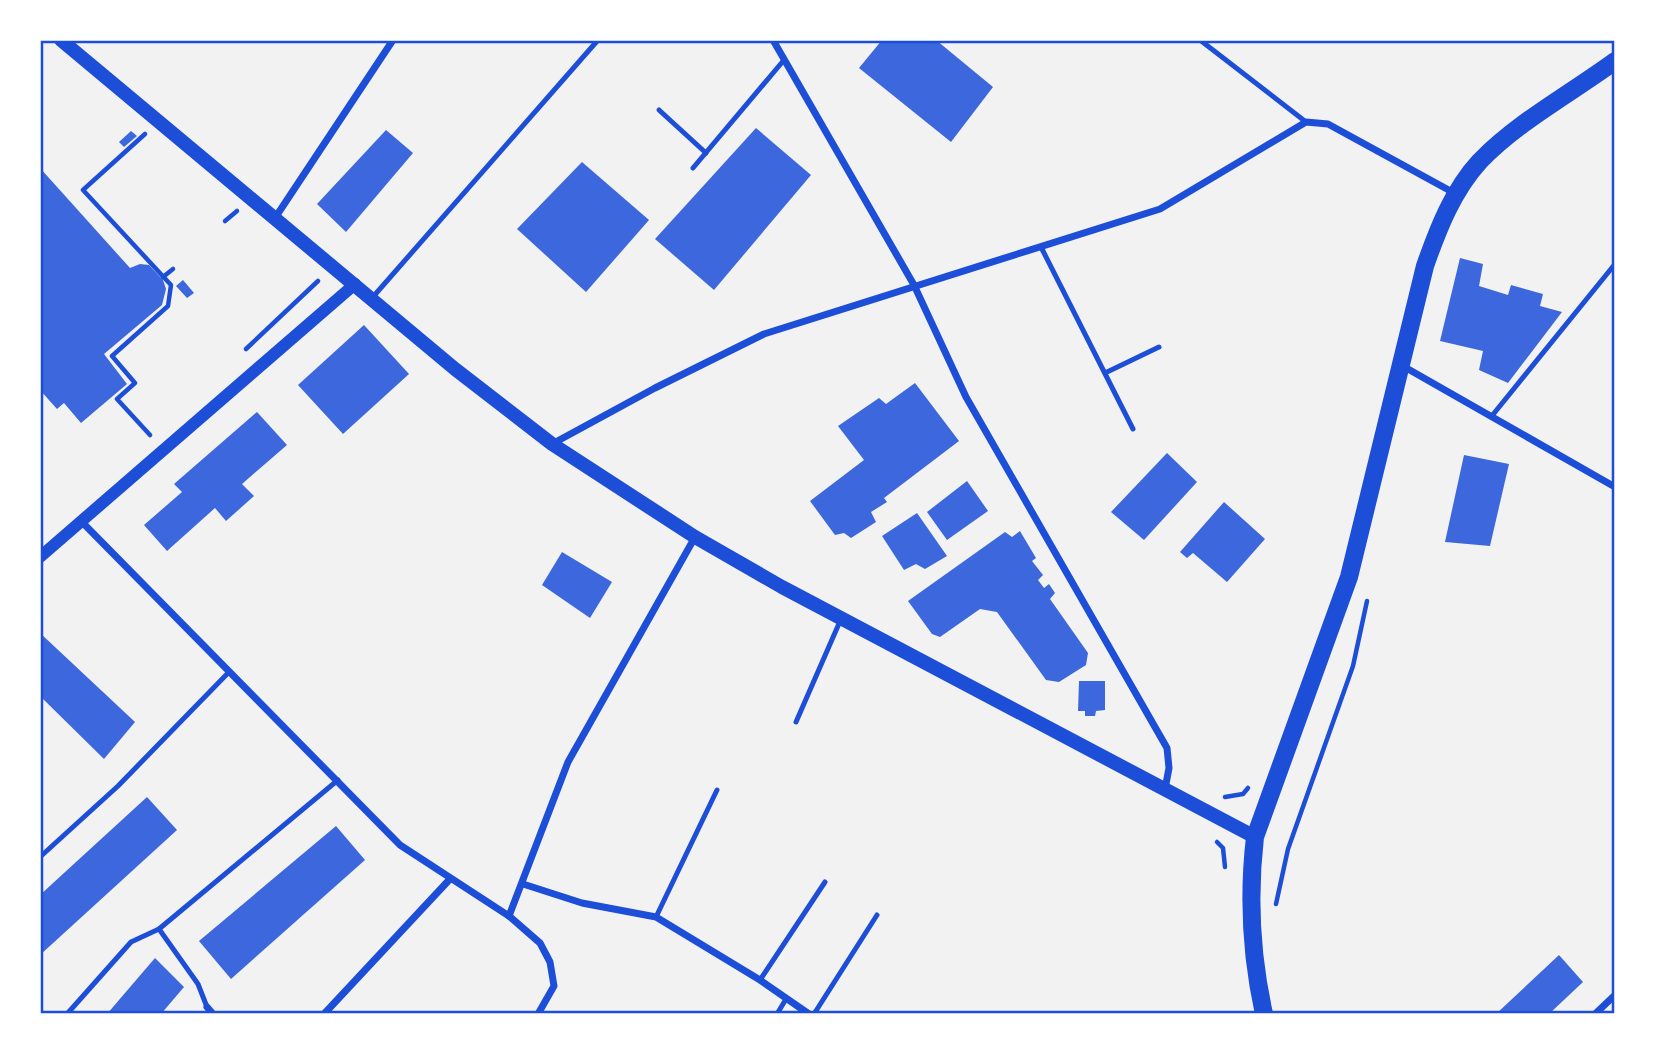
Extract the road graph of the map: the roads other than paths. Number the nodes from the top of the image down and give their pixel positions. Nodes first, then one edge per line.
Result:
1 (61, 40) edge
2 (393, 40) edge
3 (598, 40) edge
4 (773, 40) edge
5 (1200, 40) edge
6 (784, 60) junction
7 (1607, 70) edge
8 (659, 110) dead end
9 (1306, 121) junction
10 (706, 153) junction
11 (693, 168) dead end
12 (1457, 194) junction
13 (275, 218) junction
14 (1041, 247) junction
15 (1615, 264) edge
16 (355, 284) junction
17 (914, 285) junction
18 (372, 298) junction
19 (1159, 347) dead end
20 (1401, 365) junction
21 (1105, 373) junction
22 (1491, 417) junction
23 (1133, 429) dead end
24 (552, 444) junction
25 (1615, 487) edge
26 (82, 522) junction
27 (695, 537) junction
28 (40, 557) edge
29 (841, 618) junction
30 (229, 672) junction
31 (796, 722) dead end
32 (338, 780) junction
33 (1165, 789) junction
34 (717, 790) dead end
35 (1255, 837) junction
36 (40, 858) edge
37 (450, 879) junction
38 (825, 881) dead end
39 (523, 884) junction
40 (877, 915) dead end
41 (509, 916) junction
42 (656, 917) junction
43 (159, 929) junction
44 (760, 980) junction
45 (1615, 995) edge
46 (786, 999) junction
47 (210, 1011) edge
48 (67, 1014) edge
49 (324, 1014) edge
50 (538, 1014) edge
51 (777, 1014) edge
52 (809, 1014) edge
53 (814, 1014) edge
54 (1264, 1014) edge
55 (1595, 1014) edge

1 - 13 main road
2 - 13 street
3 - 18 lane
4 - 6 street
5 - 9 lane
6 - 10 lane
6 - 17 street
7 - 12 main road
8 - 10 lane
9 - 12 street
9 - 14 street
10 - 11 lane
12 - 20 main road
13 - 16 main road
14 - 17 street
14 - 21 lane
15 - 22 lane
16 - 18 main road
16 - 26 street
17 - 24 street
17 - 33 street
18 - 24 main road
19 - 21 lane
20 - 22 street
20 - 35 main road
21 - 23 lane
22 - 25 street
24 - 27 main road
26 - 28 street
26 - 30 street
27 - 29 main road
27 - 39 street
29 - 31 lane
29 - 33 main road
30 - 32 street
30 - 36 lane
32 - 37 street
32 - 43 lane
33 - 35 main road
34 - 42 lane
35 - 54 main road
37 - 41 street
37 - 49 street
38 - 44 lane
39 - 41 street
39 - 42 street
40 - 53 lane
41 - 50 street
42 - 44 street
43 - 47 lane
43 - 48 lane
44 - 46 street
45 - 55 street
46 - 51 lane
46 - 52 street

